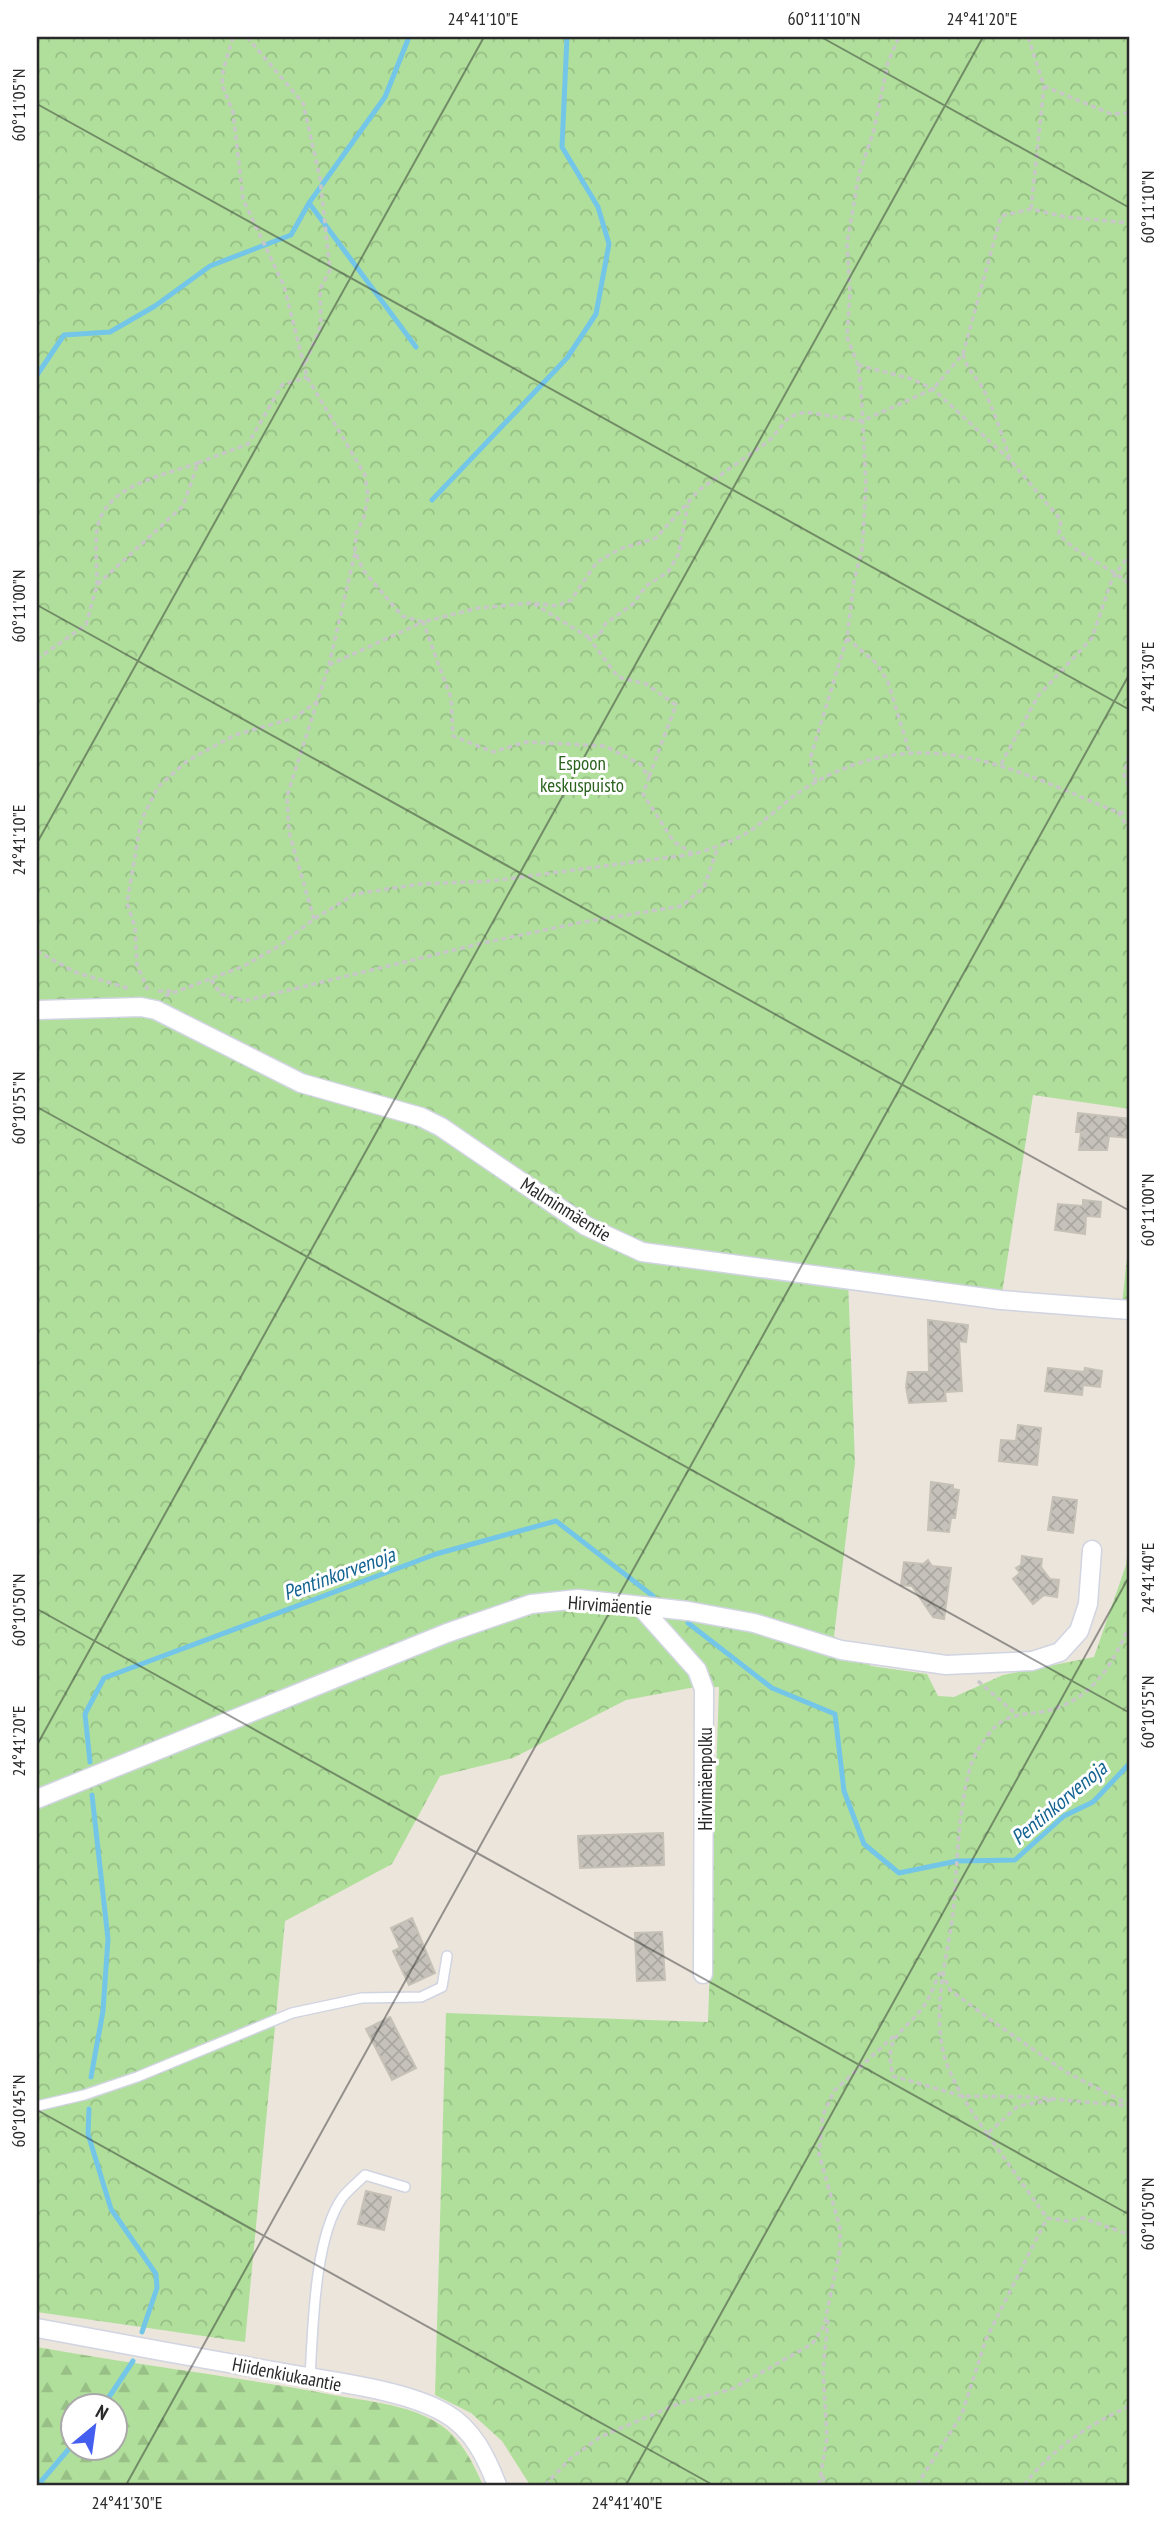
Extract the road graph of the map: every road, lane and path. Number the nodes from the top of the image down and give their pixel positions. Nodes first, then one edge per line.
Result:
1 (233, 37) edge
2 (247, 37) edge
3 (899, 37) edge
4 (1028, 37) edge
5 (1044, 86) junction
6 (1130, 113) edge
7 (1031, 209) junction
8 (1130, 223) edge
9 (963, 354) junction
10 (306, 364) junction
11 (858, 365) junction
12 (307, 377) junction
13 (933, 389) junction
14 (862, 421) junction
15 (1011, 461) junction
16 (198, 463) junction
17 (688, 505) junction
18 (355, 551) junction
19 (1130, 554) edge
20 (1115, 572) junction
21 (97, 585) junction
22 (1130, 585) edge
23 (532, 603) junction
24 (423, 622) junction
25 (588, 637) junction
26 (847, 638) junction
27 (37, 659) edge
28 (329, 665) junction
29 (318, 701) junction
30 (1130, 748) edge
31 (909, 751) junction
32 (1002, 764) junction
33 (649, 777) junction
34 (816, 782) junction
35 (1130, 791) edge
36 (1117, 812) junction
37 (1130, 814) edge
38 (1130, 831) edge
39 (719, 846) junction
40 (694, 854) junction
41 (314, 919) junction
42 (37, 951) edge
43 (211, 980) junction
44 (177, 990) junction
45 (142, 995) junction
46 (37, 1010) edge
47 (1130, 1310) edge
48 (1092, 1550) dead end
49 (640, 1606) junction
50 (1130, 1623) edge
51 (959, 1665) junction
52 (1016, 1714) junction
53 (37, 1799) edge
54 (447, 1956) dead end
55 (942, 1970) junction
56 (702, 1974) dead end
57 (894, 2036) junction
58 (962, 2096) junction
59 (1057, 2099) junction
60 (37, 2106) edge
61 (1130, 2106) edge
62 (987, 2134) junction
63 (405, 2187) dead end
64 (1048, 2218) junction
65 (1130, 2235) edge
66 (830, 2297) junction
67 (37, 2328) edge
68 (310, 2377) junction
69 (1130, 2406) edge
70 (822, 2474) junction
71 (497, 2485) edge
72 (545, 2485) edge
73 (819, 2485) edge
74 (825, 2485) edge
75 (917, 2485) edge
76 (1024, 2485) edge

1 - 10 path
2 - 10 path
3 - 11 path
4 - 5 path
5 - 6 path
5 - 7 path
7 - 8 path
7 - 9 path
9 - 13 path
9 - 15 path
10 - 12 path
11 - 13 path
11 - 14 path
12 - 16 path
12 - 18 path
13 - 14 path
13 - 15 path
14 - 17 path
14 - 26 path
15 - 20 path
16 - 21 path
16 - 21 path
17 - 23 path
17 - 25 path
18 - 24 path
18 - 28 path
19 - 20 path
20 - 22 path
20 - 32 path
21 - 27 path
23 - 24 path
23 - 25 path
24 - 28 path
24 - 33 path
25 - 33 path
26 - 31 path
26 - 34 path
28 - 29 path
29 - 41 path
29 - 45 path
30 - 35 path
31 - 32 path
31 - 34 path
32 - 36 path
33 - 40 path
34 - 39 path
36 - 37 path
36 - 38 path
39 - 40 path
39 - 43 path
40 - 41 path
41 - 43 path
42 - 45 path
43 - 44 path
44 - 45 path
44 - 45 path
45 - 46 street, Malminmäentie
45 - 47 street, Malminmäentie
48 - 51 street, Hirvimäentie
49 - 51 street, Hirvimäentie
49 - 53 street, Hirvimäentie
49 - 56 street, Hirvimäenpolku
50 - 52 path
51 - 52 path
52 - 55 path
54 - 60 lane
55 - 57 path
55 - 58 path
55 - 61 path
57 - 58 path
57 - 66 path
58 - 59 path
58 - 62 path
59 - 61 path
59 - 62 path
62 - 64 path
63 - 68 lane
64 - 65 path
64 - 75 path
66 - 70 path
66 - 72 path
67 - 68 street, Hiidenkiukaantie
68 - 71 street, Hiidenkiukaantie
69 - 76 path
70 - 73 path
70 - 74 path

